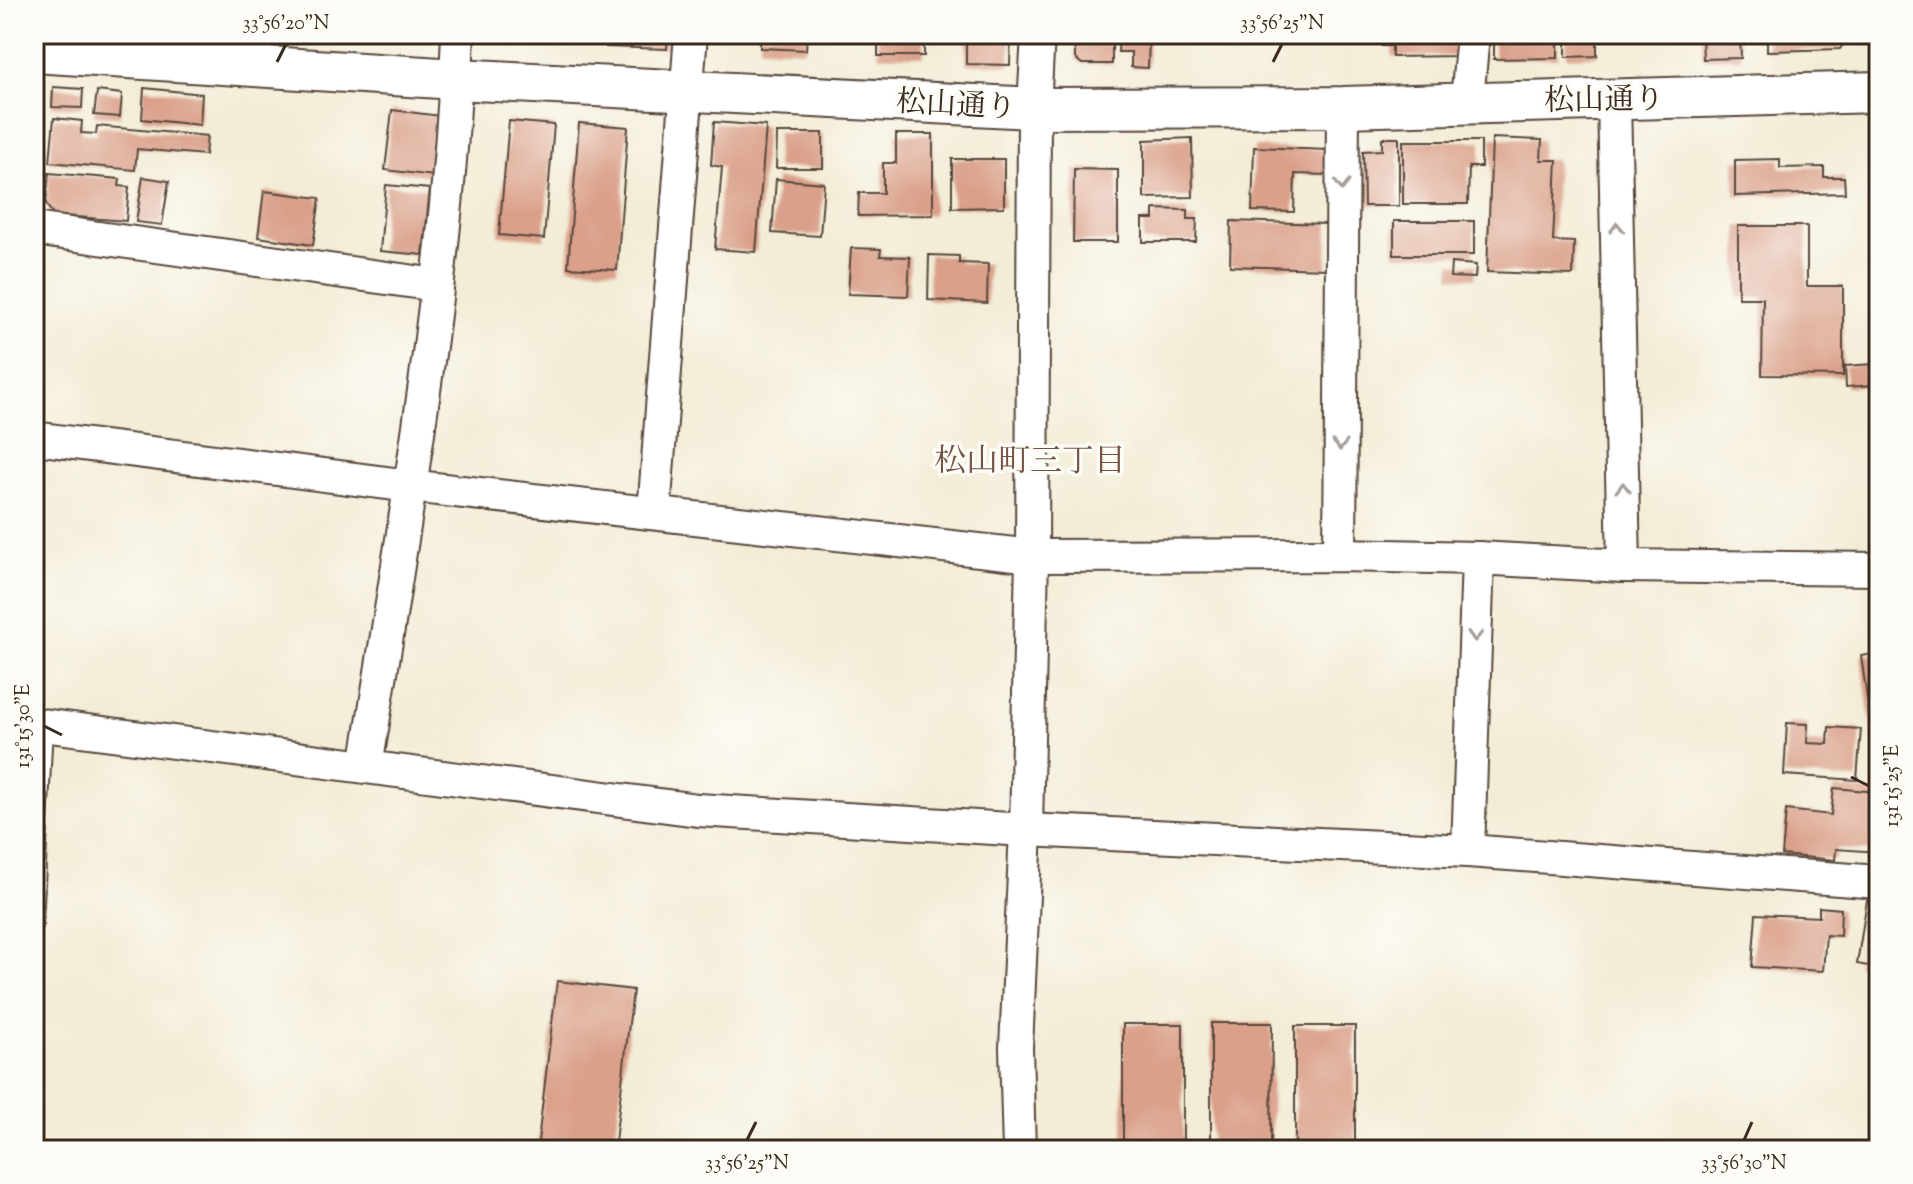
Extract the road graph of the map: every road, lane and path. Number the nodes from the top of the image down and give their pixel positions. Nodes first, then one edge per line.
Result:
1 (458, 34) edge
2 (691, 34) edge
3 (1038, 34) edge
4 (1473, 34) edge
5 (34, 52) edge
6 (456, 79) junction
7 (687, 90) junction
8 (1879, 92) edge
9 (1614, 99) junction
10 (1467, 101) junction
11 (1343, 107) junction
12 (1034, 108) junction
13 (34, 229) edge
14 (437, 285) junction
15 (34, 438) edge
16 (410, 486) junction
17 (654, 512) junction
18 (1340, 555) junction
19 (1032, 556) junction
20 (1478, 558) junction
21 (1624, 566) junction
22 (1879, 569) edge
23 (39, 725) edge
24 (366, 767) junction
25 (1026, 830) junction
26 (1468, 851) junction
27 (1879, 882) edge
28 (34, 924) edge
29 (1019, 1150) edge

1 - 6 street
2 - 7 street
3 - 12 street
4 - 10 street
5 - 6 street, 松山通り
6 - 7 street, 松山通り
6 - 14 street
7 - 12 street, 松山通り
7 - 17 street
8 - 9 street, 松山通り
9 - 10 street, 松山通り
21 -> 9 street
10 - 11 street, 松山通り
11 - 12 street, 松山通り
11 -> 18 street
12 - 19 street
13 - 14 street
14 - 16 street
15 - 16 street
16 - 17 street
16 - 24 street
17 - 19 street
18 - 19 street
18 - 20 street
19 - 25 street
20 - 21 street
20 -> 26 street
21 - 22 street
23 - 24 street
23 - 28 lane
24 - 25 street
25 - 26 street
25 - 29 street
26 - 27 street

